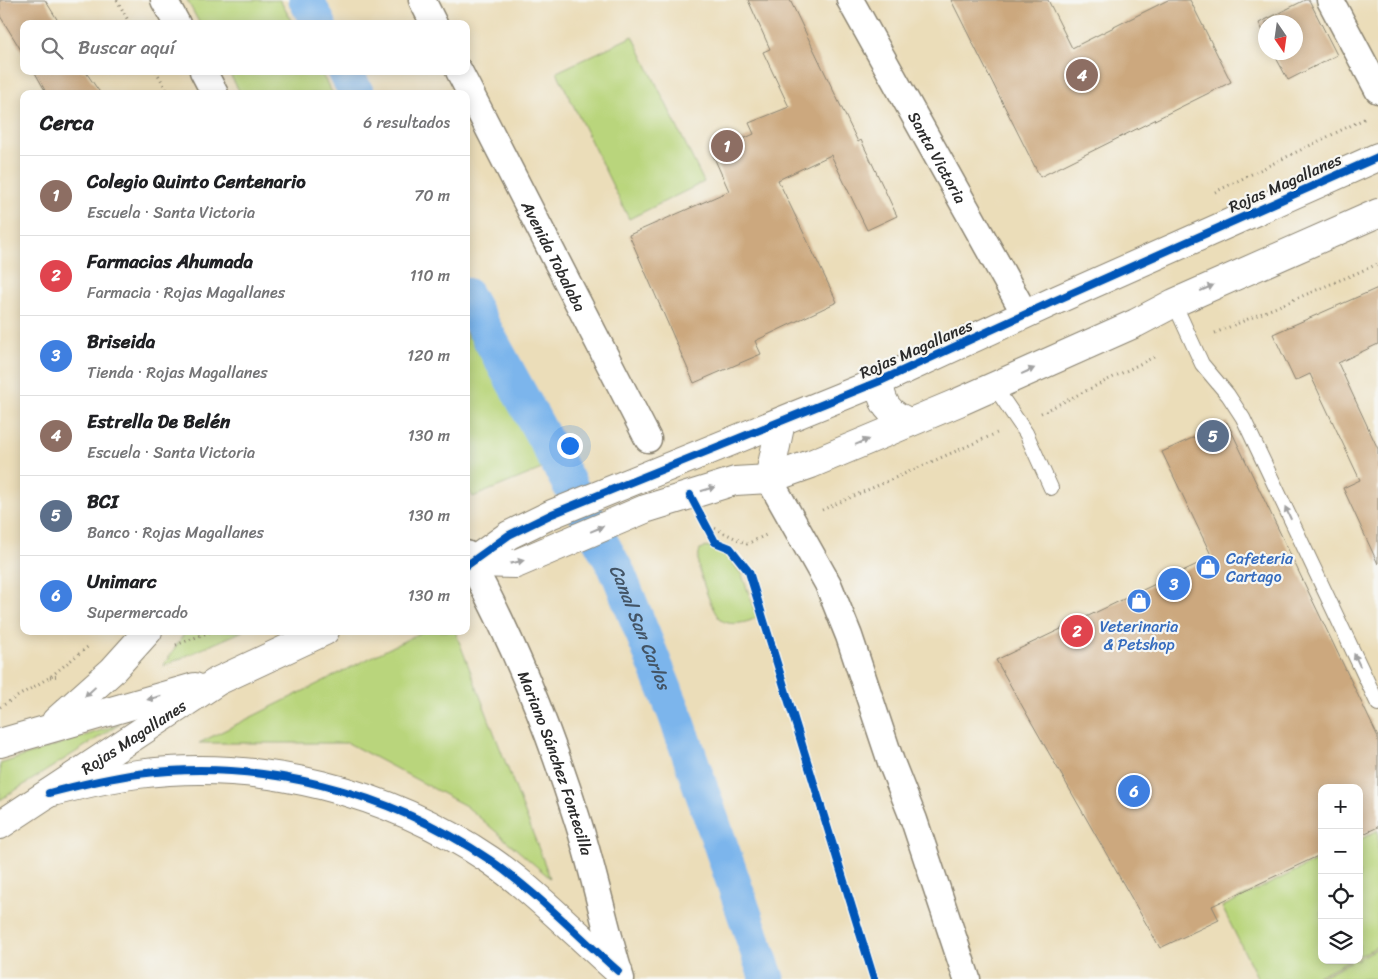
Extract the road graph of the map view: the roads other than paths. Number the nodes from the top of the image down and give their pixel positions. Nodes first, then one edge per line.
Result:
1 (164, 0) edge
2 (422, 0) edge
3 (850, 0) edge
4 (1330, 0) edge
5 (175, 20) edge
6 (432, 20) edge
7 (205, 75) edge
8 (461, 75) edge
9 (213, 90) edge
10 (469, 90) edge
11 (1378, 90) edge
12 (470, 92) edge
13 (1378, 157) edge
14 (1377, 212) edge
15 (1174, 303) junction
16 (1025, 314) junction
17 (880, 381) junction
18 (994, 386) junction
19 (781, 422) junction
20 (910, 422) junction
21 (648, 439) dead end
22 (770, 480) junction
23 (1051, 488) dead end
24 (470, 560) edge
25 (470, 561) edge
26 (470, 565) edge
27 (144, 635) edge
28 (316, 635) edge
29 (218, 681) junction
30 (1378, 704) edge
31 (48, 728) junction
32 (0, 743) edge
33 (49, 793) junction
34 (0, 825) edge
35 (619, 975) edge
36 (967, 979) edge

1 - 5 street
2 - 6 street
3 - 16 street, Santa Victoria
4 - 11 street
7 - 9 street
8 - 10 street, Avenida Tobalaba
12 - 21 street, Avenida Tobalaba
13 - 16 street, Rojas Magallanes
15 -> 14 street
18 -> 15 street
30 -> 15 lane
16 - 17 street, Rojas Magallanes
17 - 19 street, Rojas Magallanes
17 - 20 street
18 - 20 street
18 - 23 lane
19 - 22 street
19 - 24 street, Rojas Magallanes
22 -> 20 street
25 -> 22 street
22 - 36 street
26 - 35 street, Mariano Sánchez Fontecilla
27 -> 31 street
28 - 29 street, Rojas Magallanes
29 -> 31 street, Rojas Magallanes
29 - 33 street, Rojas Magallanes
31 - 32 street, Rojas Magallanes
33 - 34 street, Rojas Magallanes
33 - 35 street

